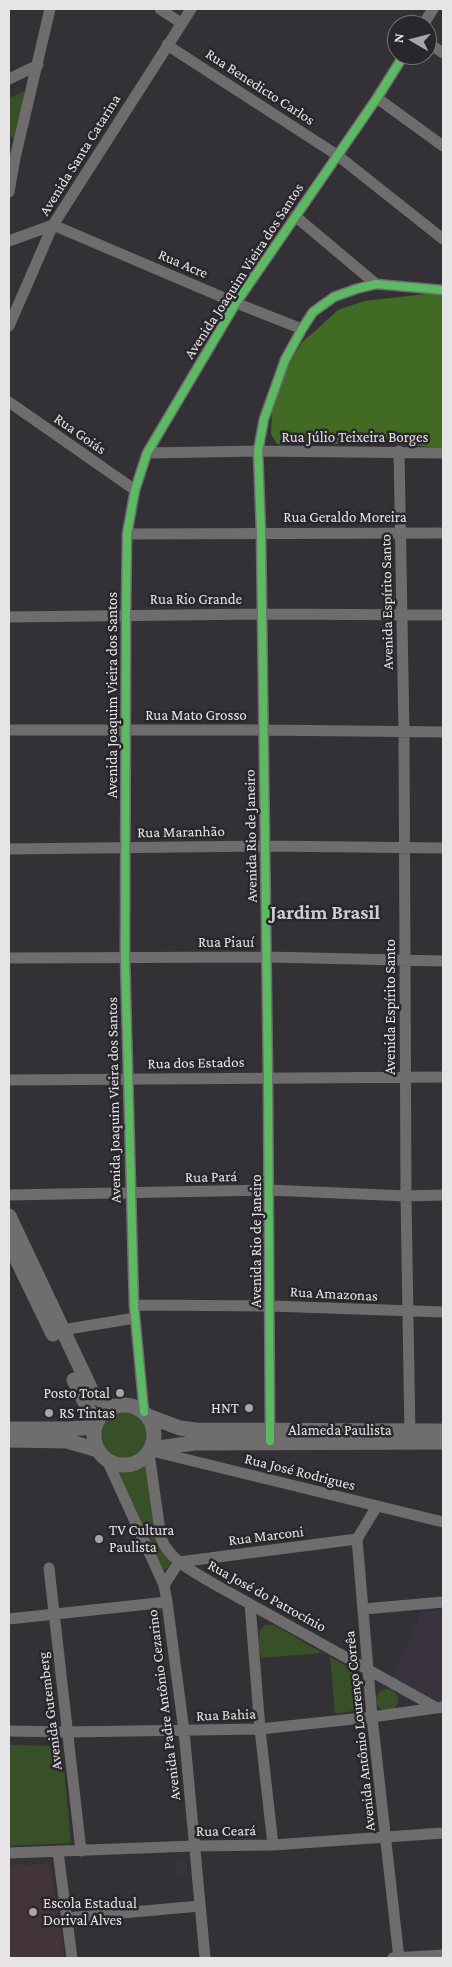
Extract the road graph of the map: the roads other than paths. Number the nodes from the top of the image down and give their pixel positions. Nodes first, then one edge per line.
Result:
1 (160, 9) edge
2 (191, 9) edge
3 (49, 10) edge
4 (181, 24) junction
5 (167, 45) junction
6 (38, 65) junction
7 (398, 65) edge
8 (9, 79) edge
9 (377, 98) junction
10 (9, 143) edge
11 (443, 146) edge
12 (336, 155) junction
13 (15, 158) junction
14 (9, 192) edge
15 (295, 216) junction
16 (53, 225) junction
17 (443, 239) edge
18 (9, 242) edge
19 (376, 284) junction
20 (443, 290) edge
21 (236, 303) junction
22 (9, 326) edge
23 (302, 328) junction
24 (9, 402) edge
25 (258, 450) junction
26 (399, 451) junction
27 (147, 453) junction
28 (443, 453) edge
29 (135, 490) junction
30 (261, 532) junction
31 (400, 532) junction
32 (443, 533) edge
33 (127, 534) junction
34 (262, 614) junction
35 (126, 615) junction
36 (402, 615) junction
37 (443, 615) edge
38 (9, 617) edge
39 (9, 730) edge
40 (263, 730) junction
41 (125, 731) junction
42 (404, 732) junction
43 (443, 732) edge
44 (265, 846) junction
45 (125, 848) junction
46 (443, 848) edge
47 (9, 849) edge
48 (404, 849) junction
49 (125, 957) junction
50 (267, 957) junction
51 (9, 958) edge
52 (405, 961) junction
53 (443, 961) edge
54 (268, 1077) junction
55 (405, 1077) junction
56 (443, 1077) edge
57 (127, 1079) junction
58 (9, 1080) edge
59 (269, 1190) junction
60 (130, 1194) junction
61 (9, 1195) edge
62 (443, 1195) edge
63 (406, 1196) junction
64 (9, 1216) edge
65 (9, 1243) edge
66 (134, 1305) junction
67 (270, 1306) junction
68 (408, 1312) junction
69 (443, 1312) edge
70 (135, 1318) junction
71 (62, 1330) junction
72 (112, 1407) junction
73 (146, 1414) junction
74 (96, 1426) junction
75 (9, 1429) edge
76 (443, 1431) edge
77 (270, 1436) junction
78 (410, 1436) junction
79 (9, 1440) edge
80 (443, 1442) edge
81 (150, 1451) junction
82 (102, 1455) junction
83 (377, 1506) junction
84 (443, 1522) edge
85 (357, 1539) junction
86 (179, 1562) junction
87 (48, 1568) dead end
88 (164, 1585) junction
89 (168, 1602) junction
90 (443, 1602) edge
91 (250, 1604) junction
92 (364, 1609) junction
93 (53, 1614) junction
94 (9, 1619) edge
95 (368, 1670) junction
96 (441, 1708) edge
97 (372, 1717) junction
98 (260, 1729) junction
99 (9, 1731) edge
100 (184, 1731) junction
101 (67, 1732) junction
102 (443, 1833) edge
103 (386, 1838) junction
104 (194, 1846) junction
105 (274, 1846) junction
106 (81, 1851) junction
107 (58, 1852) junction
108 (9, 1853) edge
109 (200, 1906) junction
110 (66, 1918) junction
111 (443, 1955) edge
112 (72, 1958) edge
113 (205, 1958) edge
114 (393, 1958) edge
115 (399, 1958) edge

1 - 4 street
2 - 4 street, Avenida Santa Catarina
3 - 6 street
4 - 5 street, Avenida Santa Catarina
5 - 12 street, Rua Benedicto Carlos
5 - 16 street, Avenida Santa Catarina
6 - 8 street
6 - 13 street
7 - 9 street, Avenida Joaquim Vieira dos Santos
9 - 11 street
9 - 12 street, Avenida Joaquim Vieira dos Santos
10 - 13 street
12 - 15 street, Avenida Joaquim Vieira dos Santos
12 - 17 street, Rua Benedicto Carlos
13 - 14 street
15 - 19 street
15 - 21 street, Avenida Joaquim Vieira dos Santos
16 - 18 street
16 - 21 street, Rua Acre
16 - 22 street, Avenida Santa Catarina
19 - 20 street
19 - 23 street, Avenida Rio de Janeiro
21 - 23 street, Rua Acre
21 - 27 street, Avenida Joaquim Vieira dos Santos
23 - 25 street, Avenida Rio de Janeiro
24 - 29 street, Rua Goiás
25 - 26 street, Rua Júlio Teixeira Borges
25 - 27 street, Rua Júlio Teixeira Borges
25 - 30 street, Avenida Rio de Janeiro
26 - 28 street, Rua Júlio Teixeira Borges
26 - 31 street, Avenida Espírito Santo
27 - 29 street, Avenida Joaquim Vieira dos Santos
29 - 33 street, Avenida Joaquim Vieira dos Santos
30 - 31 street, Rua Geraldo Moreira
30 - 33 street, Rua Geraldo Moreira
30 - 34 street, Avenida Rio de Janeiro
31 - 32 street, Rua Geraldo Moreira
31 - 36 street, Avenida Espírito Santo
33 - 35 street, Avenida Joaquim Vieira dos Santos
34 - 35 street, Rua Rio Grande
34 - 36 street, Rua Rio Grande
34 - 40 street, Avenida Rio de Janeiro
35 - 38 street, Rua Rio Grande
35 - 41 street, Avenida Joaquim Vieira dos Santos
36 - 37 street, Rua Rio Grande
36 - 42 street, Avenida Espírito Santo
39 - 41 street, Rua Mato Grosso
40 - 41 street, Rua Mato Grosso
40 - 42 street, Rua Mato Grosso
40 - 44 street, Avenida Rio de Janeiro
41 - 45 street, Avenida Joaquim Vieira dos Santos
42 - 43 street, Rua Mato Grosso
42 - 48 street, Avenida Espírito Santo
44 - 45 street, Rua Maranhão
44 - 48 street, Rua Maranhão
44 - 50 street, Avenida Rio de Janeiro
45 - 47 street, Rua Maranhão
45 - 49 street, Avenida Joaquim Vieira dos Santos
46 - 48 street, Rua Maranhão
48 - 52 street, Avenida Espírito Santo
49 - 50 street, Rua Piauí
49 - 51 street, Rua Piauí
49 - 57 street, Avenida Joaquim Vieira dos Santos
50 - 52 street, Rua Piauí
50 - 54 street, Avenida Rio de Janeiro
52 - 53 street, Rua Piauí
52 - 55 street, Avenida Espírito Santo
54 - 55 street, Rua dos Estados
54 - 57 street, Rua dos Estados
54 - 59 street, Avenida Rio de Janeiro
55 - 56 street, Rua dos Estados
55 - 63 street, Avenida Espírito Santo
57 - 58 street, Rua dos Estados
57 - 60 street, Avenida Joaquim Vieira dos Santos
59 - 60 street, Rua Pará
59 - 63 street, Rua Pará
59 - 67 street, Avenida Rio de Janeiro
60 - 61 street, Rua Pará
60 - 66 street, Avenida Joaquim Vieira dos Santos
62 - 63 street, Rua Pará
63 - 68 street, Avenida Espírito Santo
64 - 71 main road
65 - 74 main road
66 - 67 street, Rua Amazonas
66 - 70 street, Avenida Joaquim Vieira dos Santos
67 - 68 street, Rua Amazonas
67 - 77 street, Avenida Rio de Janeiro
68 - 69 street, Rua Amazonas
68 - 78 street, Avenida Espírito Santo
70 - 71 street
70 - 73 street, Avenida Joaquim Vieira dos Santos
71 - 72 main road
72 - 73 main road
72 - 74 main road
73 - 77 main road, Alameda Paulista
73 - 81 main road
74 - 75 main road
74 - 82 main road
76 - 78 main road, Alameda Paulista
77 - 78 main road, Alameda Paulista
77 - 81 main road, Alameda Paulista
78 - 80 main road, Alameda Paulista
79 - 82 main road
81 - 82 main road
81 - 83 street, Rua José Rodrigues
81 - 86 street, Rua José do Patrocínio
82 - 88 street, Avenida Padre Antônio Cezarino
83 - 84 street, Rua José Rodrigues
83 - 85 street
85 - 86 street, Rua Marconi
85 - 92 street, Avenida Antônio Lourenço Corrêa
86 - 88 street
86 - 91 street, Rua José do Patrocínio
87 - 93 street, Avenida Gutemberg
88 - 89 street, Avenida Padre Antônio Cezarino
89 - 93 street
89 - 100 street, Avenida Padre Antônio Cezarino
90 - 92 street
91 - 95 street, Rua José do Patrocínio
91 - 98 street
92 - 95 street, Avenida Antônio Lourenço Corrêa
93 - 94 street
93 - 101 street, Avenida Gutemberg
95 - 96 street, Rua José do Patrocínio
95 - 97 street, Avenida Antônio Lourenço Corrêa
96 - 97 street, Rua Bahia
97 - 98 street, Rua Bahia
97 - 103 street, Avenida Antônio Lourenço Corrêa
98 - 100 street, Rua Bahia
98 - 105 street
99 - 101 street, Rua Bahia
100 - 101 street, Rua Bahia
100 - 104 street, Avenida Padre Antônio Cezarino
101 - 106 street, Avenida Gutemberg
102 - 103 street, Rua Ceará
103 - 105 street, Rua Ceará
103 - 115 street, Avenida Antônio Lourenço Corrêa
104 - 105 street, Rua Ceará
104 - 106 street, Rua Ceará
104 - 109 street, Avenida Padre Antônio Cezarino
106 - 107 street, Rua Ceará
107 - 108 street, Rua Ceará
107 - 110 street
109 - 110 street
109 - 113 street, Avenida Padre Antônio Cezarino
110 - 112 street
111 - 115 street
114 - 115 street

